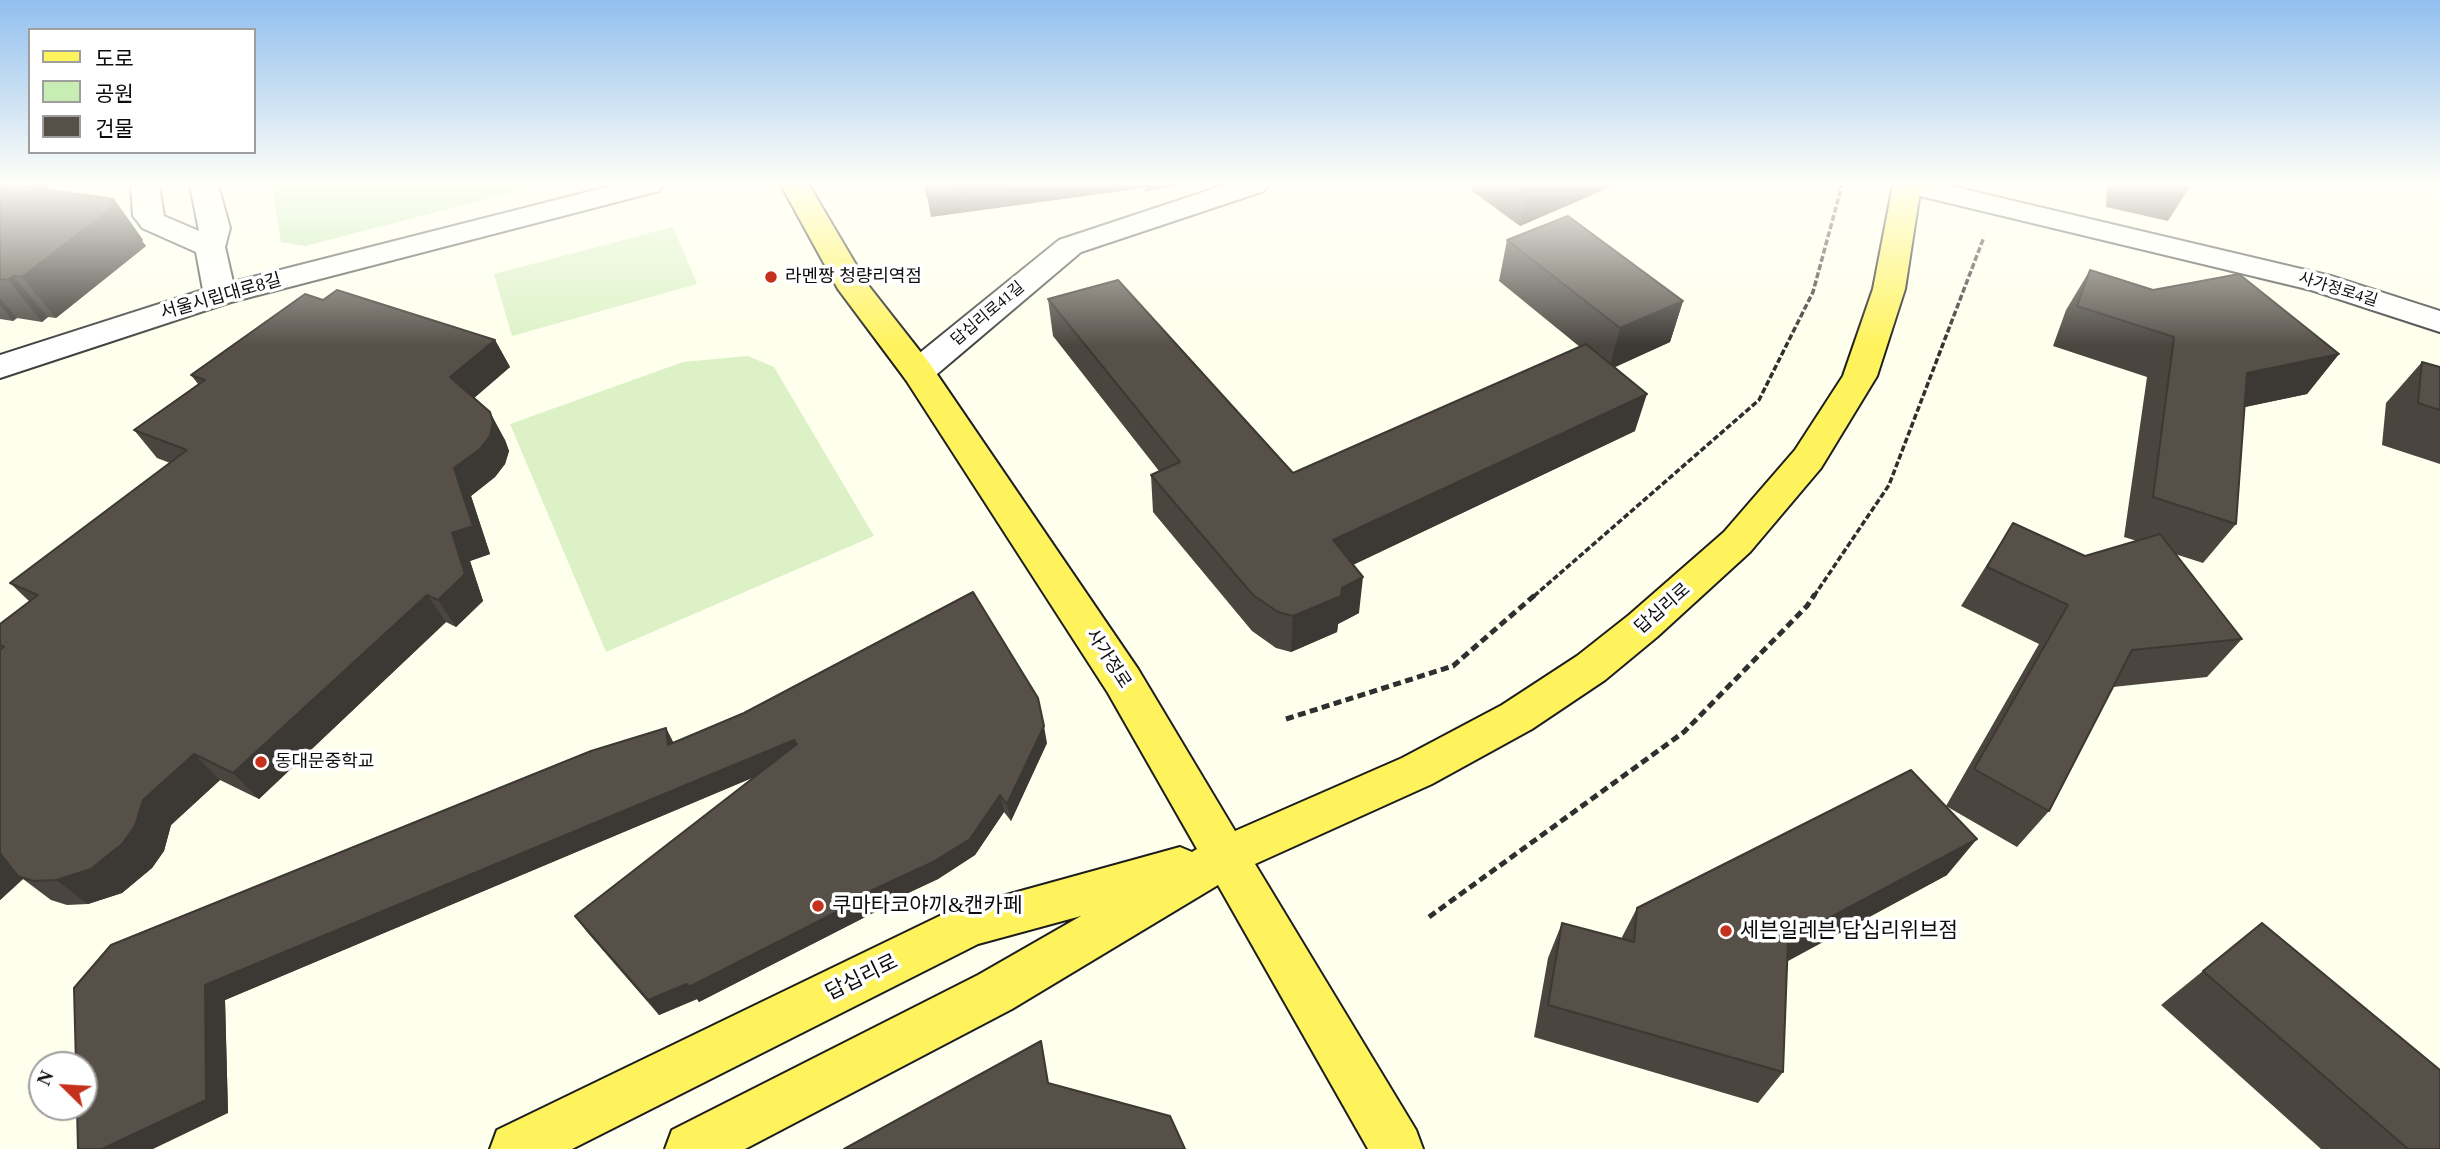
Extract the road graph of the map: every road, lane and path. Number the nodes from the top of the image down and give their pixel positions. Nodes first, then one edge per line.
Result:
1 (191, 239) edge
2 (212, 239) edge
3 (439, 239) edge
4 (825, 239) edge
5 (1092, 239) edge
6 (1827, 239) edge
7 (1898, 239) edge
8 (1984, 239) edge
9 (2133, 239) edge
10 (210, 247) junction
11 (219, 295) junction
12 (2440, 322) edge
13 (0, 367) edge
14 (918, 372) junction
15 (1286, 719) dead end
16 (1226, 856) junction
17 (1429, 917) dead end
18 (516, 1149) edge
19 (691, 1149) edge
20 (1397, 1149) edge

1 - 10 street
2 - 10 street
3 - 11 street, 서울시립대로8길
4 - 14 main road, 사가정로
5 - 14 street, 답십리로41길
6 - 15 path
7 - 16 main road, 답십리로
8 - 17 path
9 - 12 street, 사가정로4길
10 - 11 street
11 - 13 street, 서울시립대로8길
14 - 16 main road, 사가정로
16 - 18 main road, 답십리로
16 - 19 main road, 답십리로
16 - 20 main road, 사가정로

